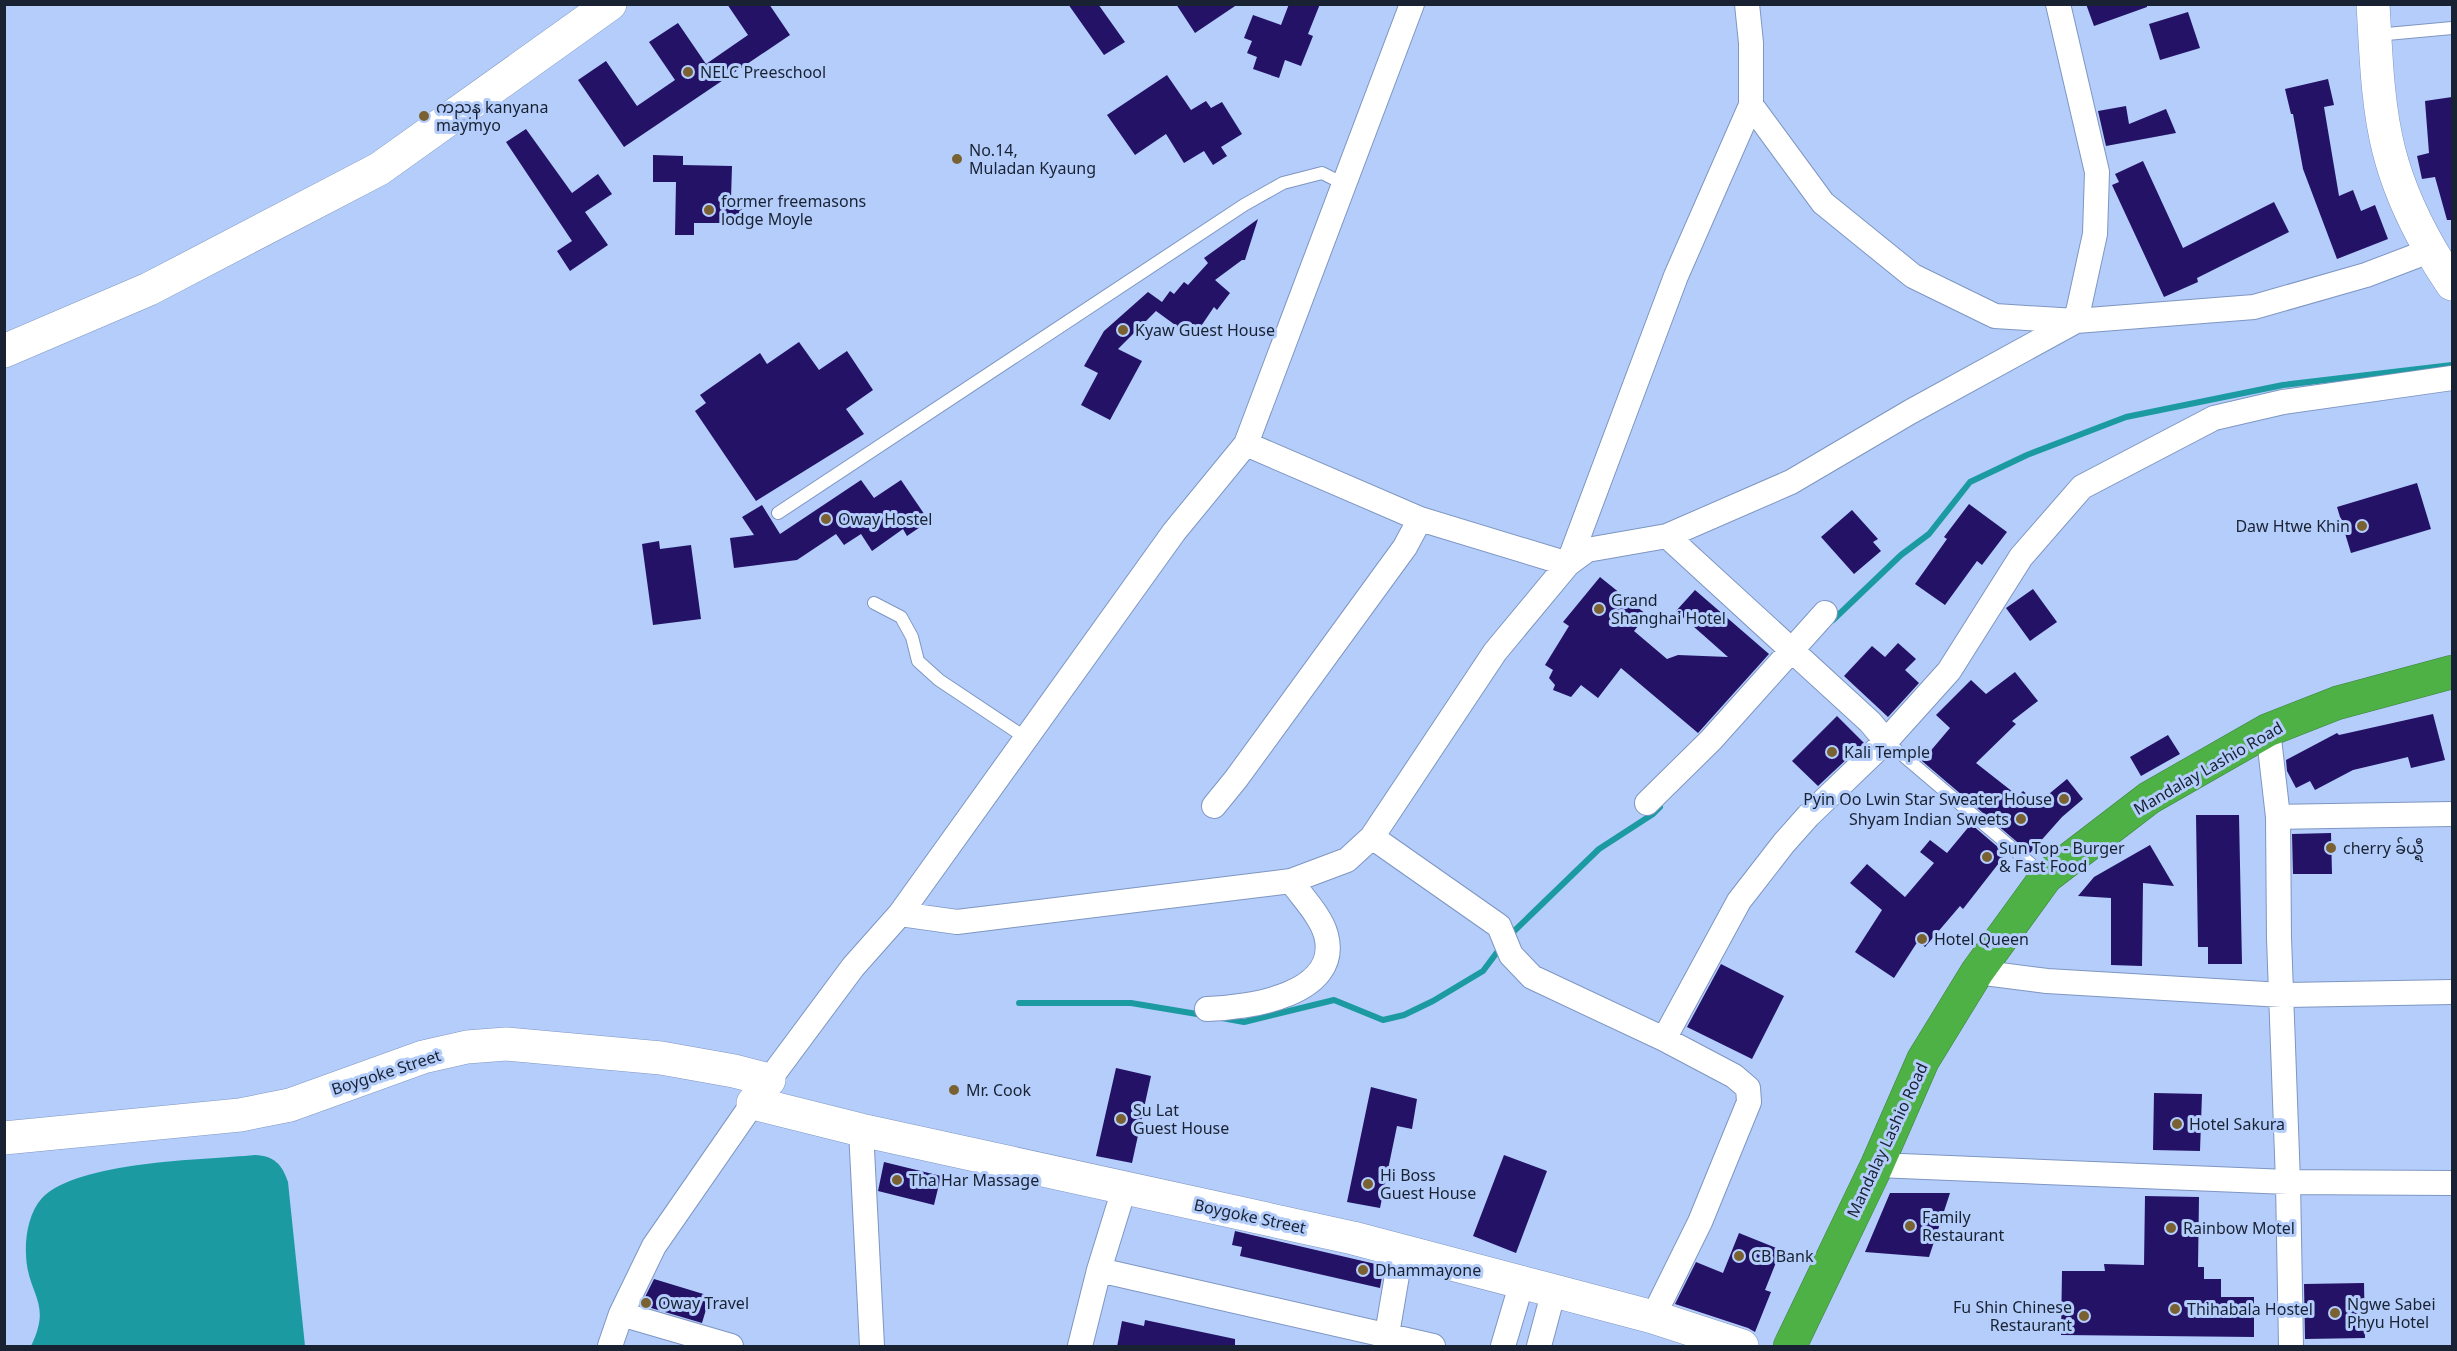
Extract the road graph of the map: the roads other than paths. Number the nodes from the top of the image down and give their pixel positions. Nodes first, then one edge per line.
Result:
1 (610, 4) edge
2 (1412, 4) edge
3 (1747, 4) edge
4 (2058, 4) edge
5 (2374, 20) edge
6 (2452, 28) edge
7 (1750, 105) junction
8 (1344, 184) junction
9 (2429, 251) junction
10 (2452, 284) edge
11 (2076, 321) junction
12 (4, 351) edge
13 (2452, 378) edge
14 (1246, 444) junction
15 (778, 513) dead end
16 (1420, 519) junction
17 (1667, 536) junction
18 (1568, 564) junction
19 (874, 603) dead end
20 (1825, 613) dead end
21 (1791, 650) junction
22 (2452, 672) edge
23 (2268, 730) junction
24 (1026, 738) junction
25 (1886, 741) junction
26 (1647, 803) dead end
27 (1214, 806) dead end
28 (2452, 814) edge
29 (2278, 817) junction
30 (1372, 837) junction
31 (2046, 877) junction
32 (1291, 881) junction
33 (900, 914) junction
34 (1977, 972) junction
35 (2452, 992) edge
36 (2282, 995) junction
37 (1208, 1009) dead end
38 (1664, 1040) junction
39 (761, 1092) junction
40 (861, 1130) junction
41 (4, 1138) edge
42 (1877, 1166) junction
43 (2288, 1182) junction
44 (2452, 1183) edge
45 (1124, 1189) junction
46 (1401, 1252) junction
47 (1099, 1270) junction
48 (1522, 1281) junction
49 (1554, 1290) junction
50 (621, 1314) junction
51 (1653, 1317) junction
52 (1385, 1341) edge
53 (610, 1347) edge
54 (730, 1347) edge
55 (872, 1347) edge
56 (1080, 1347) edge
57 (1433, 1347) edge
58 (1503, 1347) edge
59 (1539, 1347) edge
60 (1742, 1347) edge
61 (1790, 1347) edge
62 (2291, 1347) edge

1 - 12 street
2 - 8 street
3 - 7 street
4 - 11 street
5 - 6 lane
5 - 9 street
7 - 11 street
7 - 18 street
8 - 14 street
8 - 15 lane
9 - 10 street
9 - 11 street
11 - 17 street
13 - 25 street
14 - 16 street
14 - 24 street
16 - 18 street
16 - 27 street
17 - 18 street
17 - 21 street
18 - 30 street
19 - 24 lane
20 - 21 street
21 - 25 street
21 - 26 street
22 - 23 highway, Mandalay Lashio Road
23 - 29 street
23 - 31 highway, Mandalay Lashio Road
24 - 33 street
25 - 31 lane
25 - 38 street
28 - 29 street
29 - 36 street
30 - 32 street
30 - 38 street
31 - 34 highway, Mandalay Lashio Road
32 - 33 street
32 - 37 street
33 - 39 street
34 - 36 street
34 - 42 highway, Mandalay Lashio Road
35 - 36 street
36 - 43 street
38 - 51 street
39 - 40 street, Boygoke Street
39 - 41 street, Boygoke Street
39 - 50 street
40 - 45 street, Boygoke Street
40 - 55 street
42 - 43 street
42 - 61 highway, Mandalay Lashio Road
43 - 44 street
43 - 62 street
45 - 46 street, Boygoke Street
45 - 47 street
46 - 48 street, Boygoke Street
46 - 52 street
47 - 52 street
47 - 56 street
48 - 49 street, Boygoke Street
48 - 58 street
49 - 51 street, Boygoke Street
49 - 59 street
50 - 53 street
50 - 54 street
51 - 60 street, Boygoke Street
52 - 57 street

